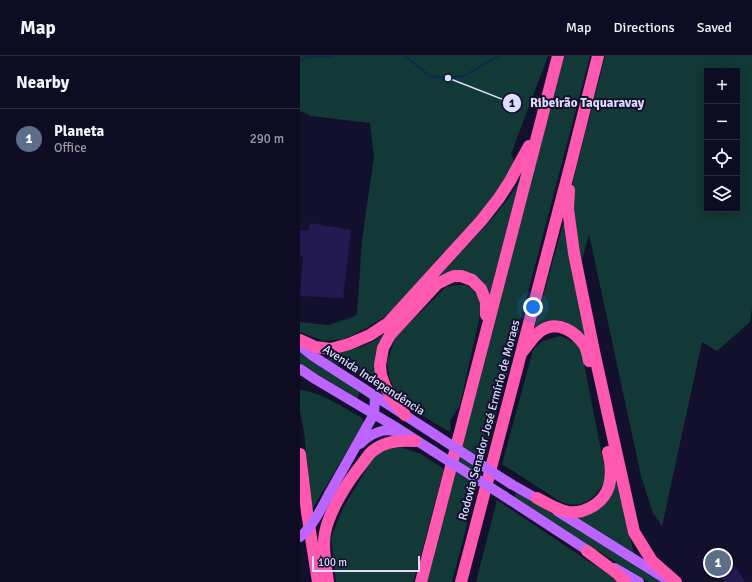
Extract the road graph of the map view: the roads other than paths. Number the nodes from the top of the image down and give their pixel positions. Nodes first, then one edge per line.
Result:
1 (558, 56) edge
2 (598, 56) edge
3 (540, 124) junction
4 (571, 163) junction
5 (485, 334) junction
6 (300, 340) edge
7 (300, 346) edge
8 (519, 357) junction
9 (300, 369) edge
10 (373, 395) junction
11 (374, 414) junction
12 (405, 415) junction
13 (415, 441) junction
14 (354, 450) junction
15 (432, 450) junction
16 (300, 454) edge
17 (536, 498) junction
18 (300, 537) edge
19 (588, 551) junction
20 (318, 582) edge
21 (328, 582) edge
22 (421, 582) edge
23 (461, 582) edge
24 (625, 582) edge
25 (638, 582) edge
26 (670, 582) edge
27 (676, 582) edge

1 - 3 highway, Rodovia Senador José Ermírio de Moraes
2 - 4 highway, Rodovia Senador José Ermírio de Moraes
3 - 5 highway, Rodovia Senador José Ermírio de Moraes
3 - 6 highway
4 - 8 highway, Rodovia Senador José Ermírio de Moraes
4 - 27 highway
5 - 12 highway
5 - 22 highway, Rodovia Senador José Ermírio de Moraes
7 - 10 main road, Avenida Independência
8 - 17 highway
8 - 23 highway, Rodovia Senador José Ermírio de Moraes
9 - 11 main road
10 - 11 main road
10 - 12 main road, Avenida Independência
11 - 14 main road
11 - 15 main road
12 - 17 main road, Avenida Independência, bridge
13 - 14 main road
13 - 15 main road
13 - 21 highway
14 - 18 main road, bridge
15 - 19 main road, bridge
16 - 20 highway
17 - 26 main road, Avenida Independência
19 - 24 highway
19 - 25 main road

